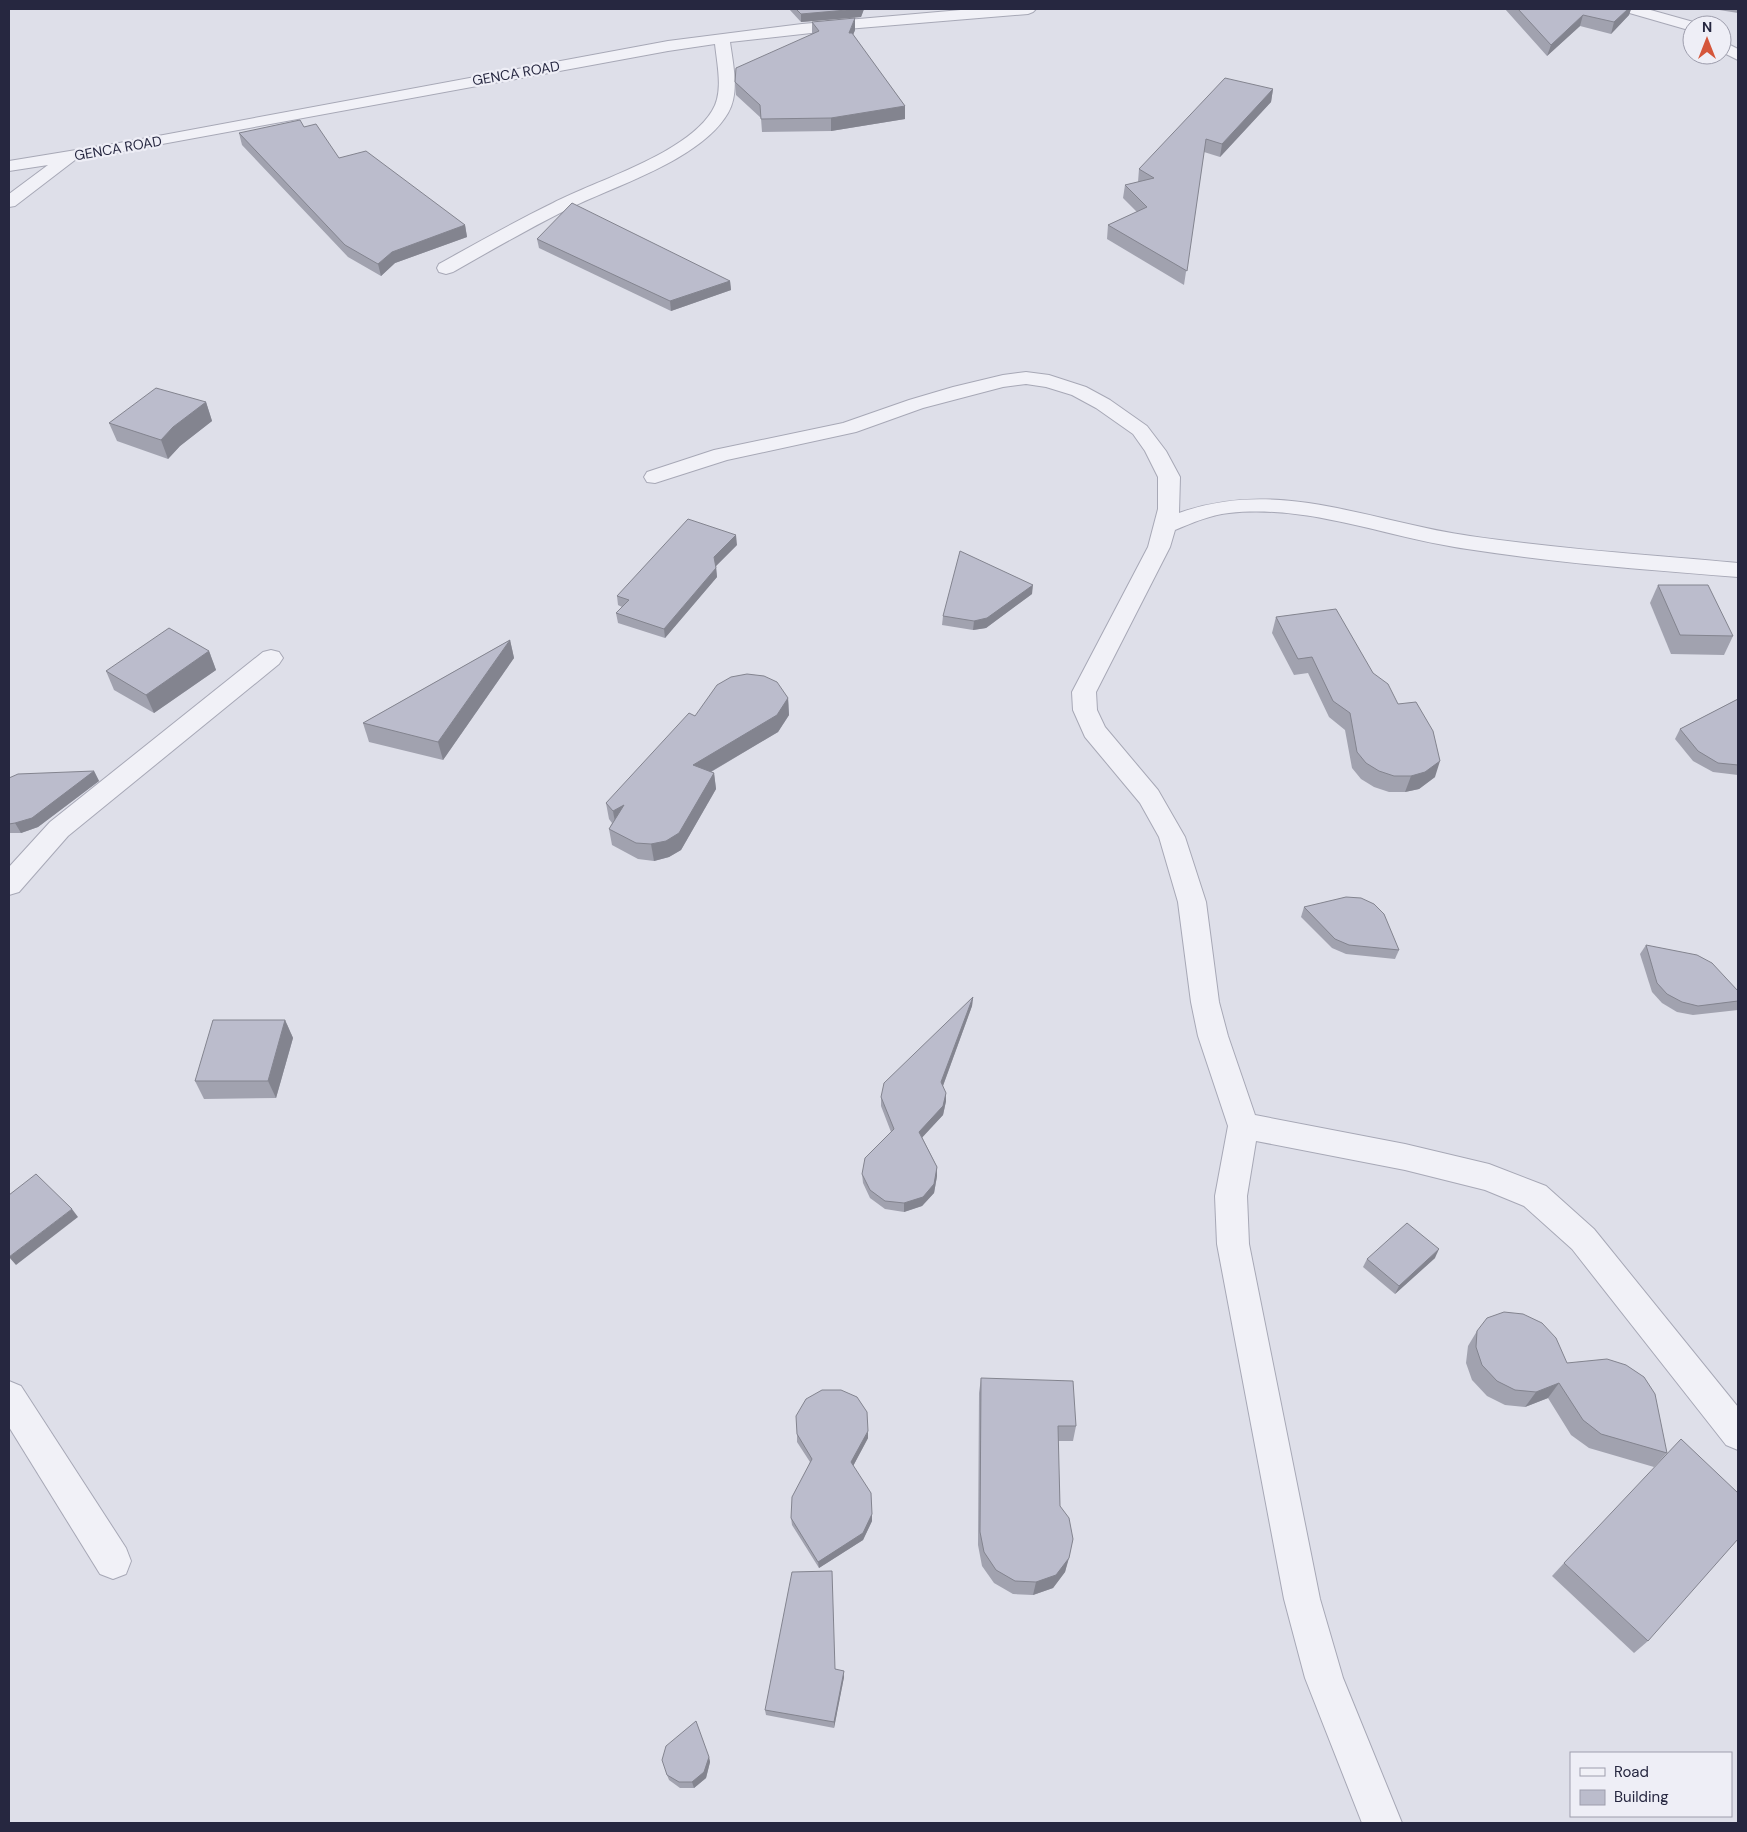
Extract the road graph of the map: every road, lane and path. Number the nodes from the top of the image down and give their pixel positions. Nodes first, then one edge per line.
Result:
1 (1028, 9) edge
2 (1631, 9) edge
3 (1682, 23) edge
4 (722, 38) junction
5 (68, 158) junction
6 (9, 166) edge
7 (9, 202) edge
8 (446, 268) dead end
9 (655, 477) dead end
10 (1164, 526) junction
11 (1738, 570) edge
12 (271, 658) dead end
13 (9, 885) edge
14 (1243, 1126) junction
15 (9, 1397) edge
16 (1738, 1433) edge
17 (112, 1561) dead end
18 (1382, 1823) edge

1 - 4 street, GENCA ROAD
2 - 3 street
4 - 5 street, GENCA ROAD
4 - 8 street
5 - 6 street, GENCA ROAD
5 - 7 street
9 - 10 street
10 - 11 street
10 - 14 street
12 - 13 street
14 - 16 street
14 - 18 street
15 - 17 street

